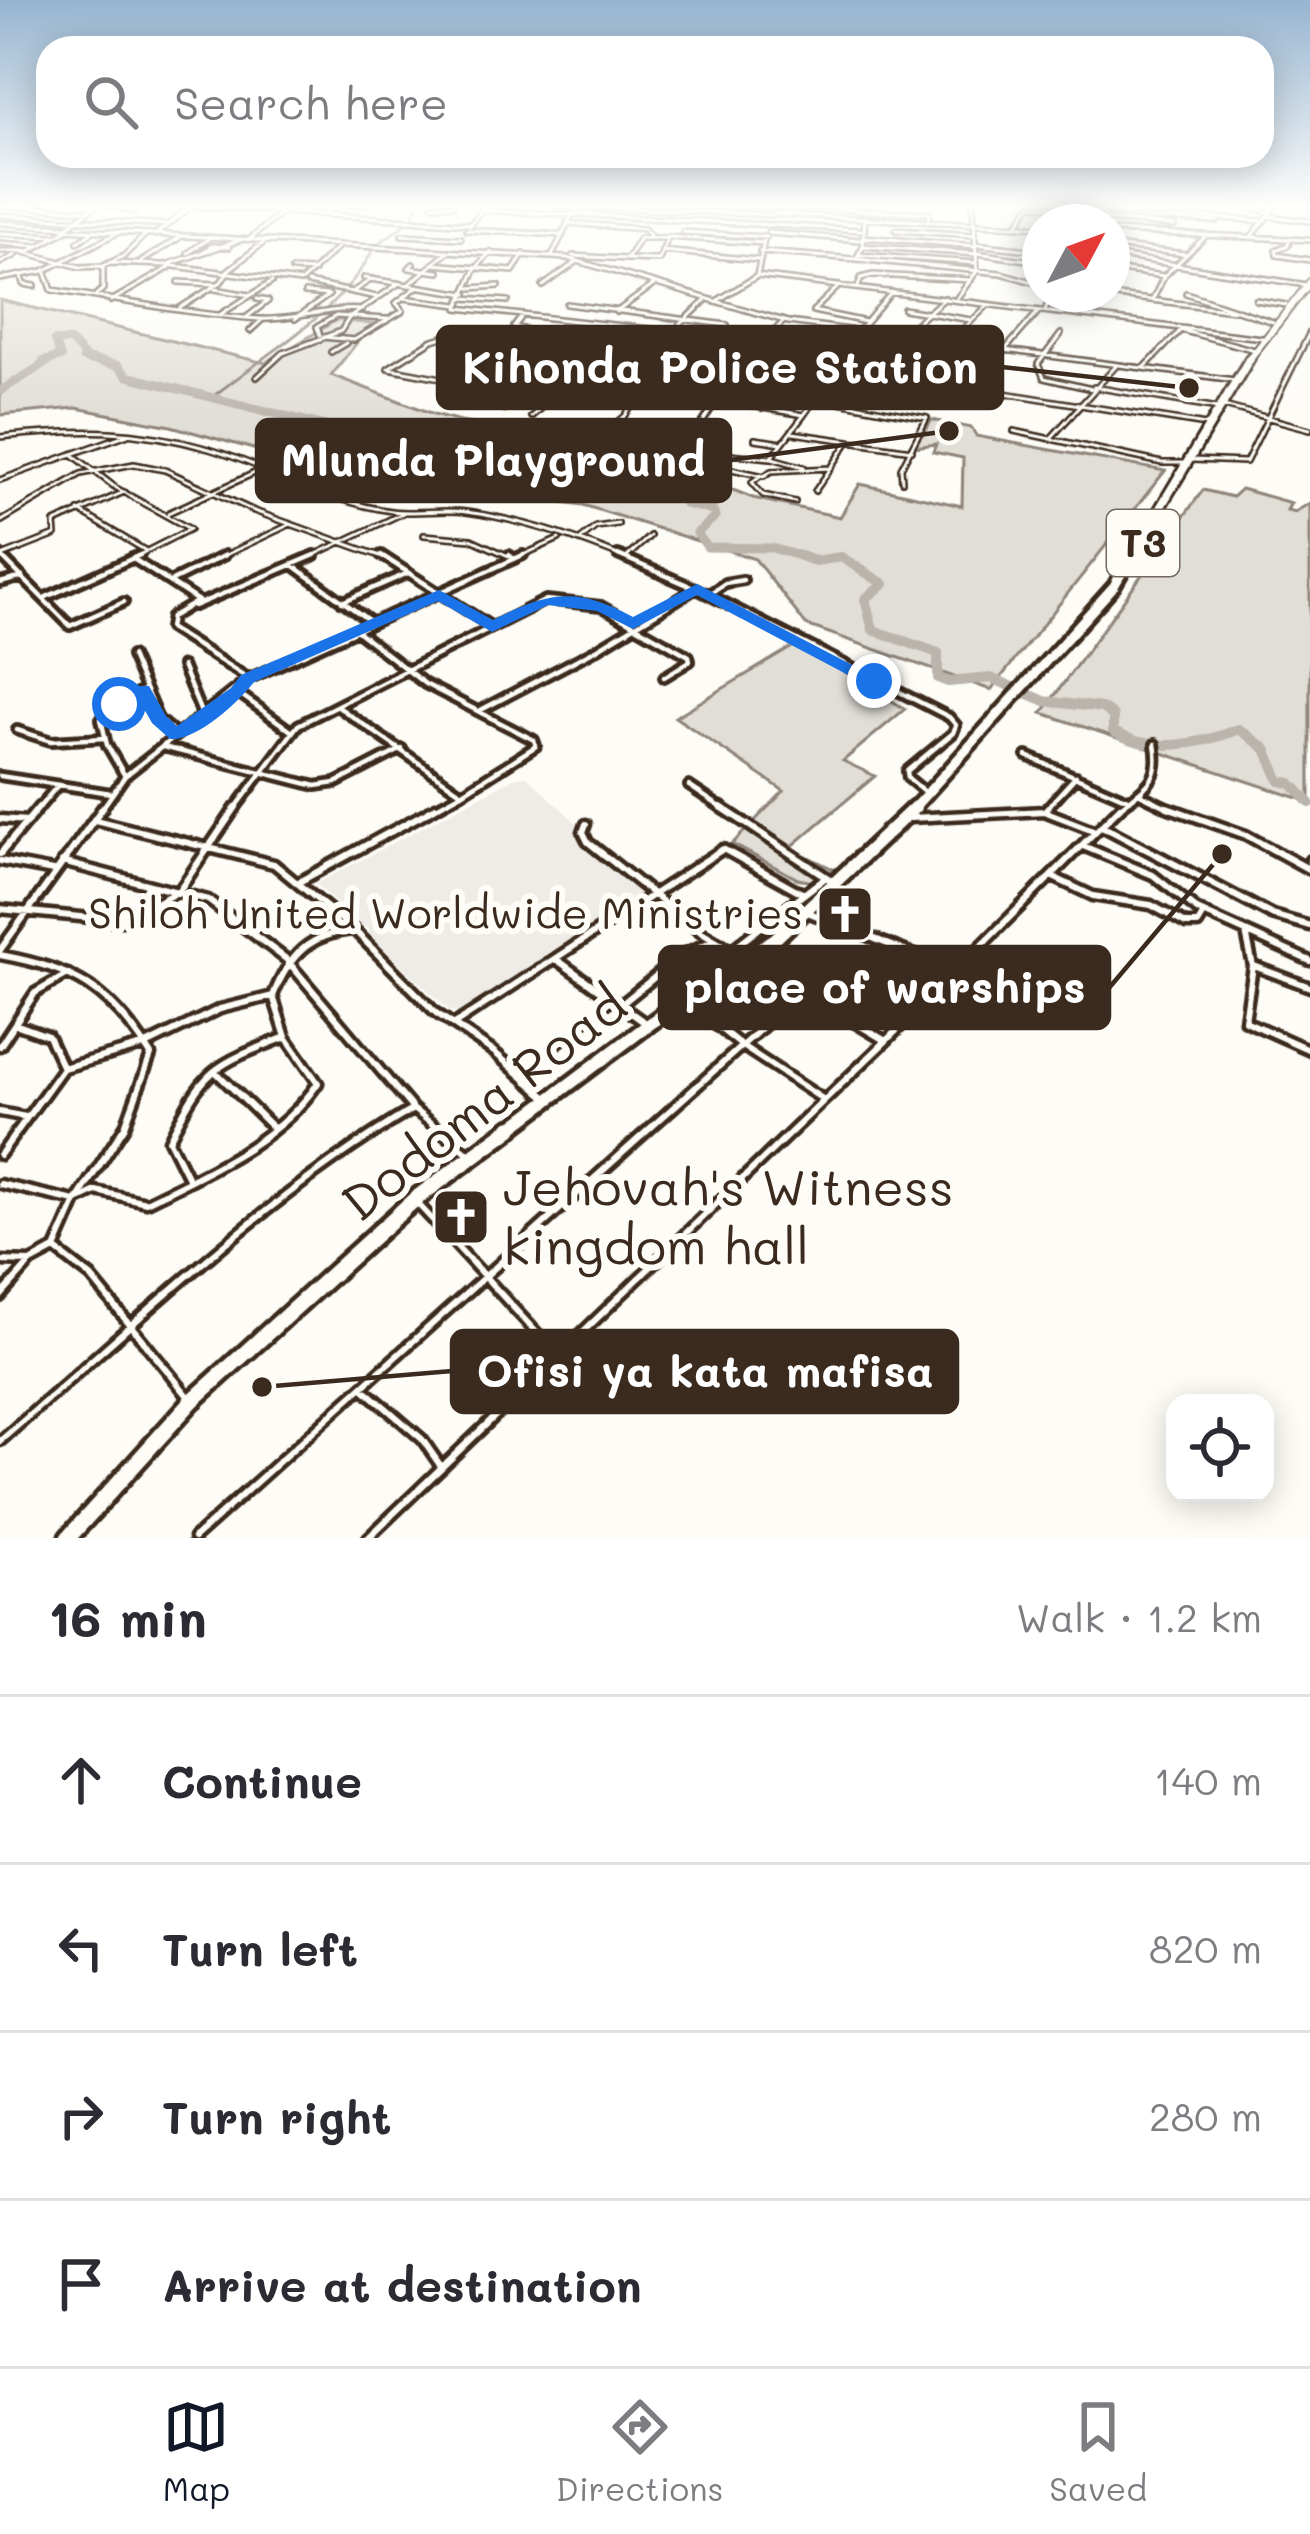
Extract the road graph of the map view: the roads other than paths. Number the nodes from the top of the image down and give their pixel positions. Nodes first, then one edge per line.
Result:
1 (22, 276) edge
2 (1164, 276) edge
3 (47, 277) edge
4 (100, 277) edge
5 (151, 277) edge
6 (223, 277) edge
7 (256, 277) edge
8 (307, 277) edge
9 (417, 277) edge
10 (472, 277) edge
11 (556, 277) edge
12 (631, 277) edge
13 (756, 277) edge
14 (763, 277) edge
15 (873, 277) edge
16 (881, 277) edge
17 (892, 277) edge
18 (973, 277) edge
19 (1259, 277) edge
20 (364, 278) dead end
21 (372, 279) junction
22 (928, 279) junction
23 (275, 280) junction
24 (971, 280) junction
25 (179, 282) dead end
26 (301, 282) junction
27 (217, 284) junction
28 (398, 284) junction
29 (655, 284) junction
30 (1309, 284) edge
31 (408, 285) junction
32 (35, 286) dead end
33 (417, 286) junction
34 (499, 286) dead end
35 (543, 286) dead end
36 (839, 286) junction
37 (211, 288) junction
38 (858, 288) junction
39 (884, 291) junction
40 (352, 292) junction
41 (892, 292) junction
42 (1186, 292) dead end
43 (305, 293) dead end
44 (467, 293) junction
45 (95, 295) junction
46 (250, 295) junction
47 (917, 296) junction
48 (380, 298) junction
49 (403, 298) junction
50 (945, 298) junction
51 (257, 299) dead end
52 (956, 299) junction
53 (1130, 299) edge
54 (112, 301) junction
55 (508, 301) dead end
56 (706, 301) junction
57 (1256, 301) dead end
58 (1151, 302) junction
59 (715, 303) junction
60 (567, 304) dead end
61 (458, 305) junction
62 (988, 305) junction
63 (1286, 305) junction
64 (904, 309) dead end
65 (1022, 309) edge
66 (177, 310) junction
67 (362, 310) junction
68 (1234, 310) junction
69 (615, 312) junction
70 (926, 312) junction
71 (1041, 312) joint
72 (221, 314) junction
73 (524, 315) junction
74 (1081, 316) junction
75 (247, 317) junction
76 (349, 318) junction
77 (263, 319) junction
78 (387, 319) junction
79 (295, 320) junction
80 (684, 320) junction
81 (971, 320) junction
82 (784, 321) junction
83 (866, 322) junction
84 (1273, 322) junction
85 (727, 325) dead end
86 (1073, 327) dead end
87 (1183, 329) junction
88 (659, 330) junction
89 (675, 330) junction
90 (250, 332) dead end
91 (858, 332) junction
92 (1061, 334) dead end
93 (1309, 335) edge
94 (319, 336) junction
95 (723, 337) junction
96 (900, 337) junction
97 (1262, 338) junction
98 (567, 339) junction
99 (351, 340) junction
100 (764, 340) junction
101 (798, 344) dead end
102 (948, 344) junction
103 (629, 346) junction
104 (976, 347) junction
105 (1255, 350) junction
106 (1300, 350) junction
107 (1004, 351) junction
108 (331, 352) dead end
109 (547, 352) junction
110 (1310, 352) edge
111 (699, 355) junction
112 (1044, 356) junction
113 (768, 363) junction
114 (587, 365) junction
115 (1117, 365) junction
116 (614, 368) junction
117 (810, 368) junction
118 (1143, 369) junction
119 (656, 372) junction
120 (257, 377) dead end
121 (480, 377) dead end
122 (805, 379) junction
123 (922, 381) junction
124 (1238, 381) junction
125 (935, 382) junction
126 (728, 384) junction
127 (752, 386) junction
128 (788, 388) dead end
129 (1093, 388) junction
130 (780, 391) junction
131 (895, 396) dead end
132 (819, 397) junction
133 (576, 400) dead end
134 (734, 403) dead end
135 (1079, 405) junction
136 (1222, 407) junction
137 (504, 409) dead end
138 (762, 410) junction
139 (804, 415) junction
140 (531, 418) dead end
141 (1267, 418) junction
142 (1212, 426) junction
143 (1310, 429) edge
144 (1013, 431) dead end
145 (134, 432) junction
146 (790, 433) junction
147 (0, 437) edge
148 (1051, 437) junction
149 (755, 439) dead end
150 (674, 441) junction
151 (849, 441) junction
152 (782, 443) junction
153 (912, 450) junction
154 (652, 452) junction
155 (72, 454) junction
156 (772, 458) junction
157 (1191, 462) junction
158 (810, 467) junction
159 (831, 468) junction
160 (261, 470) junction
161 (97, 472) junction
162 (760, 476) junction
163 (0, 480) edge
164 (902, 481) dead end
165 (814, 491) dead end
166 (124, 492) junction
167 (215, 493) junction
168 (795, 502) dead end
169 (79, 511) junction
170 (403, 512) junction
171 (167, 514) junction
172 (0, 522) edge
173 (292, 524) junction
174 (618, 524) dead end
175 (424, 536) dead end
176 (650, 536) dead end
177 (563, 537) junction
178 (336, 538) junction
179 (580, 541) junction
180 (348, 542) junction
181 (339, 547) junction
182 (146, 552) junction
183 (1, 555) edge
184 (627, 557) junction
185 (132, 558) junction
186 (514, 560) junction
187 (293, 566) junction
188 (408, 573) junction
189 (22, 577) junction
190 (743, 580) dead end
191 (170, 582) junction
192 (0, 584) edge
193 (697, 589) junction
194 (709, 594) junction
195 (439, 595) junction
196 (44, 598) junction
197 (124, 602) dead end
198 (342, 602) junction
199 (194, 606) junction
200 (372, 624) junction
201 (633, 624) junction
202 (492, 626) junction
203 (356, 630) junction
204 (131, 656) dead end
205 (182, 666) dead end
206 (405, 670) junction
207 (664, 677) dead end
208 (248, 679) junction
209 (143, 690) junction
210 (237, 692) junction
211 (338, 706) junction
212 (481, 710) junction
213 (202, 716) junction
214 (17, 730) dead end
215 (293, 731) junction
216 (177, 735) junction
217 (105, 738) junction
218 (1155, 744) dead end
219 (161, 746) junction
220 (402, 749) junction
221 (1027, 756) dead end
222 (261, 773) junction
223 (0, 776) edge
224 (125, 776) junction
225 (1076, 776) junction
226 (60, 783) junction
227 (689, 785) dead end
228 (111, 793) junction
229 (462, 793) junction
230 (1138, 793) junction
231 (927, 794) junction
232 (1130, 800) junction
233 (1044, 811) junction
234 (905, 818) junction
235 (0, 819) edge
236 (28, 820) junction
237 (94, 820) junction
238 (586, 824) dead end
239 (1102, 826) junction
240 (1093, 830) junction
241 (208, 844) junction
242 (1083, 846) junction
243 (0, 858) edge
244 (1310, 860) edge
245 (62, 862) junction
246 (55, 872) junction
247 (1053, 877) junction
248 (832, 881) junction
249 (297, 884) junction
250 (178, 891) junction
251 (804, 894) junction
252 (652, 896) junction
253 (0, 909) edge
254 (23, 912) junction
255 (808, 912) junction
256 (1204, 914) junction
257 (1310, 926) edge
258 (354, 930) junction
259 (1246, 933) junction
260 (713, 941) junction
261 (731, 950) junction
262 (0, 953) edge
263 (555, 958) junction
264 (286, 959) junction
265 (746, 959) junction
266 (1310, 961) edge
267 (1252, 965) junction
268 (955, 971) junction
269 (79, 975) junction
270 (1310, 987) edge
271 (806, 988) junction
272 (273, 996) junction
273 (683, 999) junction
274 (621, 1003) junction
275 (456, 1023) junction
276 (15, 1024) junction
277 (649, 1026) junction
278 (286, 1037) junction
279 (886, 1040) junction
280 (146, 1045) junction
281 (0, 1046) edge
282 (742, 1046) junction
283 (1310, 1050) edge
284 (63, 1068) junction
285 (215, 1072) junction
286 (526, 1081) junction
287 (547, 1098) junction
288 (824, 1100) junction
289 (413, 1108) junction
290 (0, 1112) edge
291 (26, 1117) junction
292 (273, 1128) junction
293 (0, 1155) edge
294 (471, 1155) junction
295 (188, 1178) junction
296 (0, 1184) edge
297 (414, 1200) junction
298 (75, 1201) junction
299 (55, 1250) junction
300 (0, 1261) edge
301 (31, 1262) junction
302 (484, 1277) junction
303 (0, 1297) edge
304 (133, 1327) junction
305 (559, 1358) junction
306 (364, 1389) junction
307 (192, 1401) junction
308 (0, 1441) edge
309 (440, 1465) junction
310 (68, 1538) edge
311 (194, 1538) edge
312 (368, 1538) edge

1 - 32 street
2 - 58 street
3 - 45 street
4 - 45 street
5 - 54 street
6 - 27 street
7 - 23 street
8 - 26 street
9 - 31 street
10 - 44 street
11 - 35 street
12 - 29 street
13 - 59 street
14 - 36 street
15 - 38 street
16 - 39 street
17 - 22 street
18 - 24 street
19 - 30 street
20 - 21 street
21 - 28 street
21 - 40 street
22 - 24 street
22 - 47 street
23 - 26 street
23 - 46 street
24 - 52 street
25 - 27 street
26 - 40 street
27 - 37 street
28 - 31 street
28 - 48 street
29 - 56 street
29 - 69 street
30 - 63 highway, T3
31 - 33 street
33 - 44 street
33 - 49 street
34 - 44 street
36 - 38 street
36 - 83 street
37 - 46 street
37 - 66 street
38 - 39 street
39 - 41 street
40 - 48 street
41 - 47 street
41 - 83 street
42 - 68 street
43 - 79 street
44 - 55 street
44 - 61 street
45 - 54 street
46 - 72 street
47 - 50 street
48 - 67 street
49 - 61 street
49 - 78 street
50 - 52 street
50 - 70 street
51 - 75 street
52 - 62 street
53 - 58 street
54 - 66 street
56 - 59 street
56 - 80 street
57 - 63 street
58 - 68 street
59 - 82 street
60 - 69 street
61 - 73 street
62 - 65 street
62 - 81 street
63 - 84 highway, T3
64 - 70 street
66 - 72 street
67 - 76 street
67 - 79 street
68 - 84 street
69 - 80 street
70 - 81 street
70 - 96 street
71 - 74 street
71 - 107 street
72 - 75 street
73 - 88 street
73 - 98 street
74 - 86 street
74 - 87 street
75 - 77 street
76 - 78 street
76 - 94 street
76 - 94 street
77 - 79 street
77 - 90 street
78 - 99 street
80 - 85 street
80 - 89 street
81 - 102 street
82 - 91 street
82 - 100 street
83 - 91 street
84 - 97 highway, T3
87 - 97 street
87 - 105 street
87 - 118 street
88 - 89 street
88 - 103 street
89 - 95 street
91 - 96 street
92 - 112 street
93 - 106 street
94 - 99 street
94 - 120 street
95 - 100 street
95 - 111 street
96 - 102 street
97 - 105 highway, T3
98 - 103 street
98 - 109 street
99 - 108 street
100 - 101 street
102 - 104 street
103 - 111 street
103 - 116 street
104 - 107 street
104 - 125 street
105 - 124 highway, T3
106 - 110 street
106 - 141 street
107 - 112 street
109 - 114 street
109 - 121 street
109 - 137 street
111 - 113 street
112 - 115 street
112 - 129 street
113 - 117 street
113 - 127 street
114 - 116 street
114 - 140 street
115 - 118 street
115 - 129 street
116 - 119 street
116 - 133 street
117 - 122 street
117 - 123 street
118 - 124 street
119 - 126 street
119 - 154 street
122 - 128 street
122 - 132 street
123 - 125 street
123 - 131 street
124 - 136 highway, T3
125 - 135 street
126 - 127 street
126 - 150 street
127 - 130 street
129 - 135 street
129 - 136 street
130 - 132 street
130 - 138 street
132 - 139 street
132 - 153 street
134 - 138 street
135 - 142 street
135 - 148 street
136 - 141 street
136 - 142 highway, T3
138 - 139 street
139 - 146 street
141 - 143 street
141 - 157 street
142 - 157 highway, T3
144 - 148 street
145 - 147 street
145 - 155 street
145 - 160 street
146 - 151 street
146 - 152 street
148 - 157 street
149 - 152 street
150 - 154 street
150 - 156 street
151 - 153 street
151 - 159 street
152 - 156 street
153 - 164 street
154 - 162 street
155 - 161 street
155 - 163 street
156 - 158 street
157 - 231 highway, Dodoma Road / T3
158 - 159 street
158 - 162 street
159 - 165 street
160 - 167 street
160 - 170 street
161 - 166 street
161 - 167 street
161 - 172 street
162 - 168 street
166 - 169 street
166 - 171 street
167 - 171 street
167 - 173 street
169 - 182 street
169 - 183 street
170 - 177 street
170 - 180 street
171 - 182 street
173 - 178 street
173 - 191 street
174 - 179 street
175 - 186 street
176 - 184 street
177 - 179 street
177 - 186 street
178 - 180 street
178 - 181 street
179 - 184 street
180 - 181 street
180 - 188 street
181 - 187 street
182 - 185 street
183 - 189 street
184 - 193 street
185 - 191 street
185 - 196 street
186 - 195 street
187 - 198 street
187 - 199 street
188 - 195 street
188 - 198 street
189 - 192 street
189 - 196 street
190 - 194 street
191 - 199 street
193 - 194 street
193 - 201 street
194 - 231 street
195 - 200 street
195 - 202 street
196 - 197 street
198 - 200 street
199 - 208 street
200 - 203 street
201 - 202 street
201 - 207 street
201 - 212 street
202 - 206 street
203 - 206 street
203 - 208 street
204 - 209 street
205 - 213 street
206 - 211 street
206 - 212 street
208 - 210 street
209 - 216 street
209 - 217 street
210 - 213 street
210 - 215 street
211 - 215 street
211 - 220 street
212 - 229 street
213 - 216 street
214 - 217 street
215 - 222 street
216 - 219 street
217 - 224 street
218 - 230 street
219 - 222 street
219 - 224 street
220 - 222 street
220 - 229 street
221 - 225 street
222 - 241 street
223 - 226 street
224 - 228 street
225 - 232 street
225 - 233 street
226 - 228 street
226 - 236 street
227 - 248 street
228 - 237 street
229 - 249 street
230 - 232 street
230 - 244 street
231 - 234 highway, Dodoma Road / T3
232 - 239 street
233 - 234 street
233 - 240 street
234 - 248 highway, Dodoma Road / T3
235 - 236 street
236 - 243 street
237 - 241 street
237 - 245 street
238 - 252 street
239 - 240 street
239 - 257 street
240 - 242 street
241 - 249 street
241 - 250 street
242 - 247 street
242 - 256 street
243 - 246 street
245 - 246 street
245 - 250 street
246 - 254 street
247 - 256 street
247 - 268 street
248 - 251 street
248 - 255 highway, Dodoma Road / T3
249 - 258 street
250 - 254 street
250 - 264 street
251 - 252 street
251 - 261 street
252 - 260 street
252 - 263 street
253 - 254 street
254 - 262 street
255 - 265 highway, Dodoma Road / T3
255 - 268 street
256 - 259 street
258 - 264 street
258 - 275 street
259 - 266 street
259 - 267 street
260 - 261 street
260 - 274 street
261 - 265 street
262 - 269 street
263 - 274 street
263 - 275 street
264 - 272 street
264 - 289 street
265 - 271 street
265 - 273 highway, Dodoma Road / T3
267 - 270 street
267 - 283 street
268 - 279 street
269 - 276 street
269 - 280 street
271 - 279 street
271 - 282 street
272 - 278 street
272 - 280 street
273 - 277 highway, Dodoma Road / T3
273 - 282 street
274 - 277 street
274 - 286 street
275 - 286 street
276 - 281 street
276 - 284 street
277 - 287 highway, Dodoma Road / T3
278 - 285 street
278 - 292 street
279 - 288 street
280 - 284 street
280 - 298 street
282 - 288 street
282 - 302 street
284 - 291 street
285 - 292 street
285 - 295 street
286 - 287 street
287 - 294 highway, Dodoma Road / T3
288 - 305 street
289 - 294 street
289 - 304 street
290 - 291 street
291 - 293 street
292 - 295 street
294 - 297 highway, Dodoma Road / T3
295 - 298 street
296 - 298 street
297 - 302 street
297 - 307 highway, Dodoma Road / T3
298 - 299 street
299 - 301 street
299 - 304 street
300 - 301 street
301 - 303 street
302 - 305 street
302 - 306 street
304 - 307 street
304 - 308 street
305 - 309 street
306 - 309 street
306 - 311 street
307 - 310 highway, Dodoma Road / T3
309 - 312 street

